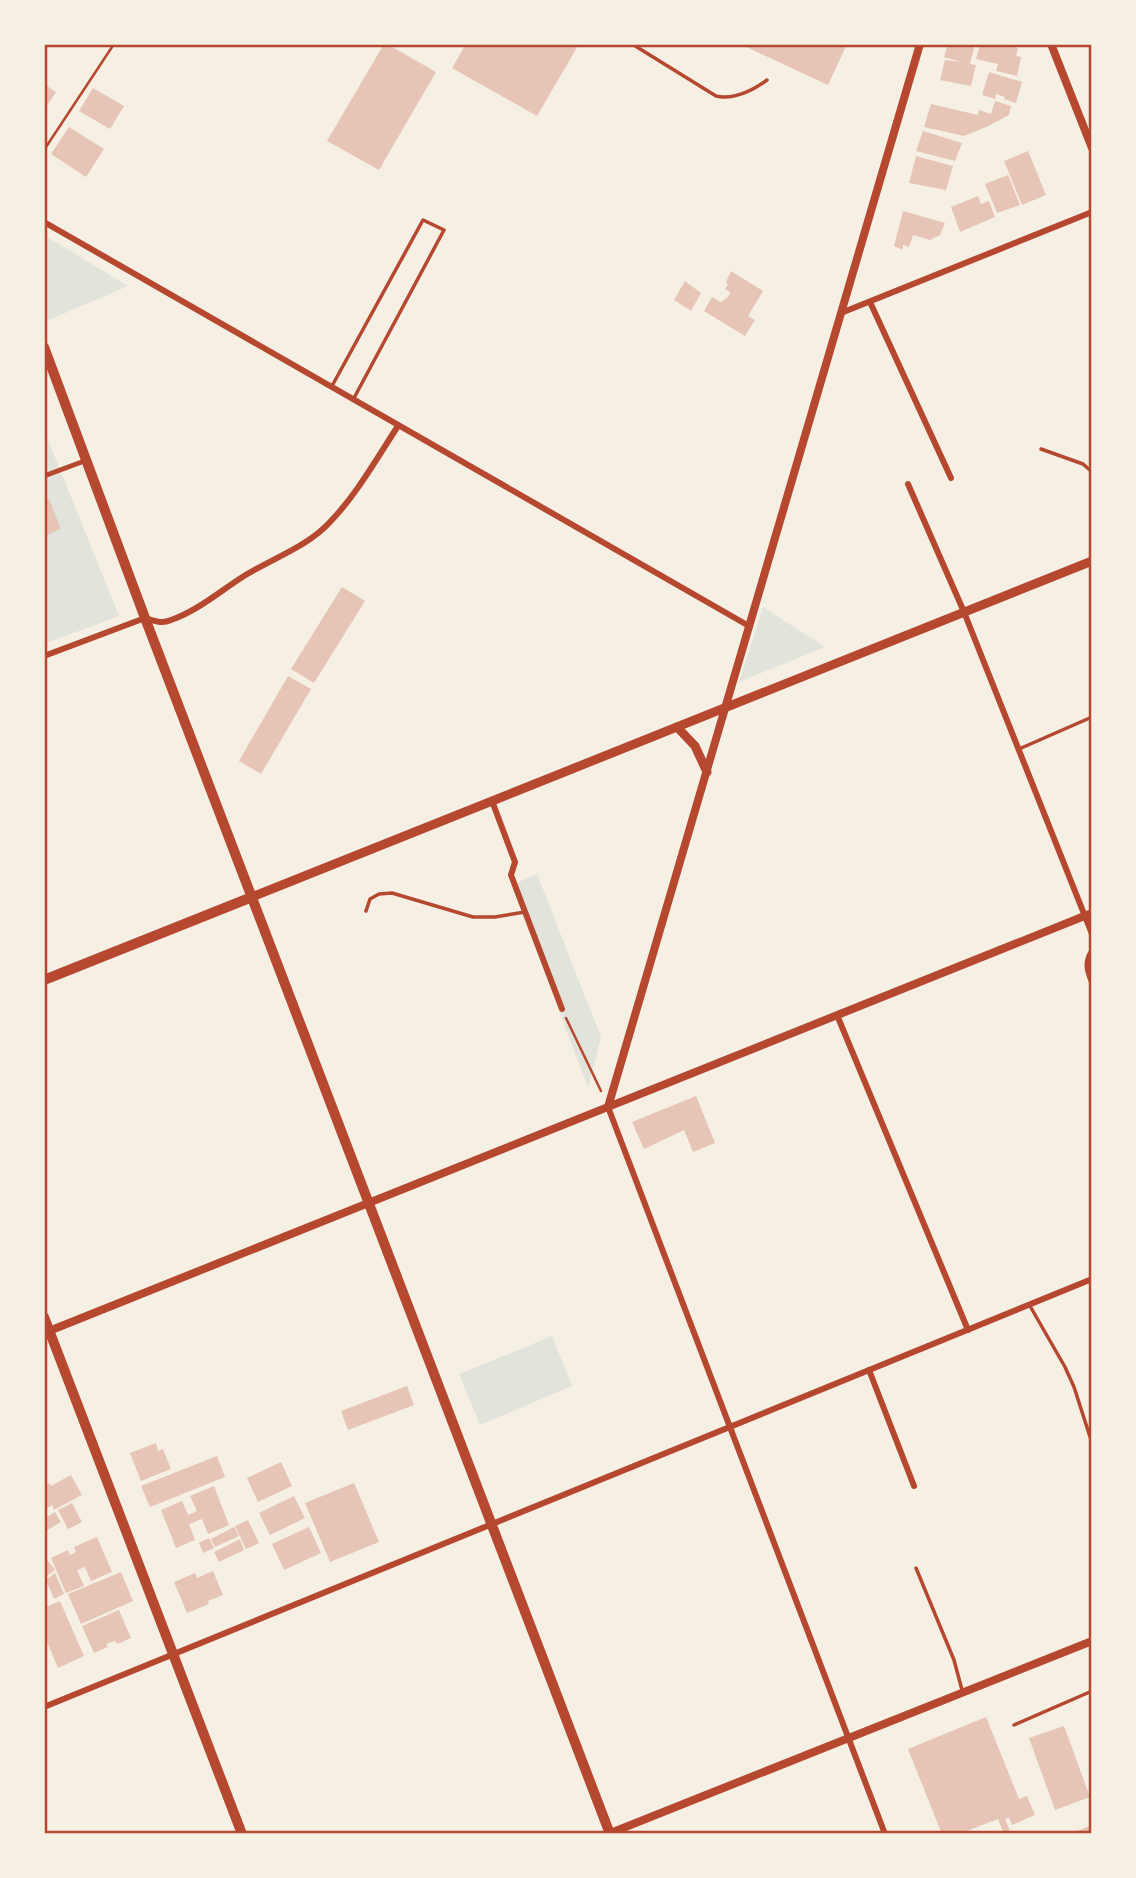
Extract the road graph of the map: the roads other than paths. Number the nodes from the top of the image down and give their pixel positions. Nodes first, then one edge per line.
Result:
1 (632, 44) edge
2 (920, 44) edge
3 (1051, 44) edge
4 (767, 80) dead end
5 (1092, 148) edge
6 (1092, 212) edge
7 (44, 222) edge
8 (870, 302) junction
9 (841, 313) junction
10 (44, 347) edge
11 (332, 386) junction
12 (353, 400) junction
13 (398, 426) junction
14 (1041, 449) dead end
15 (87, 460) junction
16 (1092, 472) edge
17 (44, 476) edge
18 (951, 478) dead end
19 (908, 484) dead end
20 (1092, 561) edge
21 (964, 612) junction
22 (145, 618) junction
23 (749, 626) junction
24 (44, 656) edge
25 (725, 708) junction
26 (1092, 717) edge
27 (677, 727) junction
28 (1019, 749) junction
29 (707, 772) junction
30 (492, 801) junction
31 (252, 897) junction
32 (366, 911) dead end
33 (525, 912) junction
34 (1089, 914) edge
35 (1092, 934) edge
36 (1092, 951) edge
37 (44, 980) edge
38 (1092, 982) edge
39 (562, 1009) road end
40 (836, 1015) junction
41 (608, 1107) junction
42 (369, 1203) junction
43 (1092, 1279) edge
44 (1029, 1305) junction
45 (44, 1317) edge
46 (968, 1330) junction
47 (46, 1332) edge
48 (869, 1370) junction
49 (730, 1427) junction
50 (1092, 1443) edge
51 (914, 1486) dead end
52 (492, 1524) junction
53 (916, 1568) dead end
54 (1092, 1641) edge
55 (173, 1654) junction
56 (1092, 1691) edge
57 (963, 1693) junction
58 (44, 1707) edge
59 (1013, 1725) dead end
60 (848, 1738) junction
61 (242, 1834) edge
62 (610, 1834) edge
63 (885, 1834) edge

1 - 4 lane
2 - 9 street
3 - 5 street
6 - 8 street
7 - 11 street
8 - 9 street
8 - 18 street
9 - 23 street
10 - 15 main road
11 - 12 street
11 - 12 lane
12 - 13 street
13 - 22 street
13 - 23 street
14 - 16 lane
15 - 17 street
15 - 22 main road
19 - 21 street
20 - 21 main road
21 - 25 main road
21 - 28 street
22 - 24 street
22 - 31 main road
23 - 25 street
25 - 27 main road
25 - 29 street
26 - 28 lane
27 - 29 main road
27 - 30 main road
28 - 34 street
29 - 41 street
30 - 31 main road
30 - 33 street
31 - 37 main road
31 - 42 main road
32 - 33 lane
33 - 39 street
34 - 35 street
34 - 40 street
36 - 38 street
40 - 41 street
40 - 46 street
41 - 42 street
41 - 49 street
42 - 47 street
42 - 52 main road
43 - 44 street
44 - 46 street
44 - 50 lane
45 - 47 main road
46 - 48 street
47 - 55 main road
48 - 49 street
48 - 51 street
49 - 52 street
49 - 60 street
52 - 55 street
52 - 62 main road
53 - 57 lane
54 - 57 street
55 - 58 street
55 - 61 main road
56 - 59 lane
57 - 60 street
60 - 62 street
60 - 63 street

